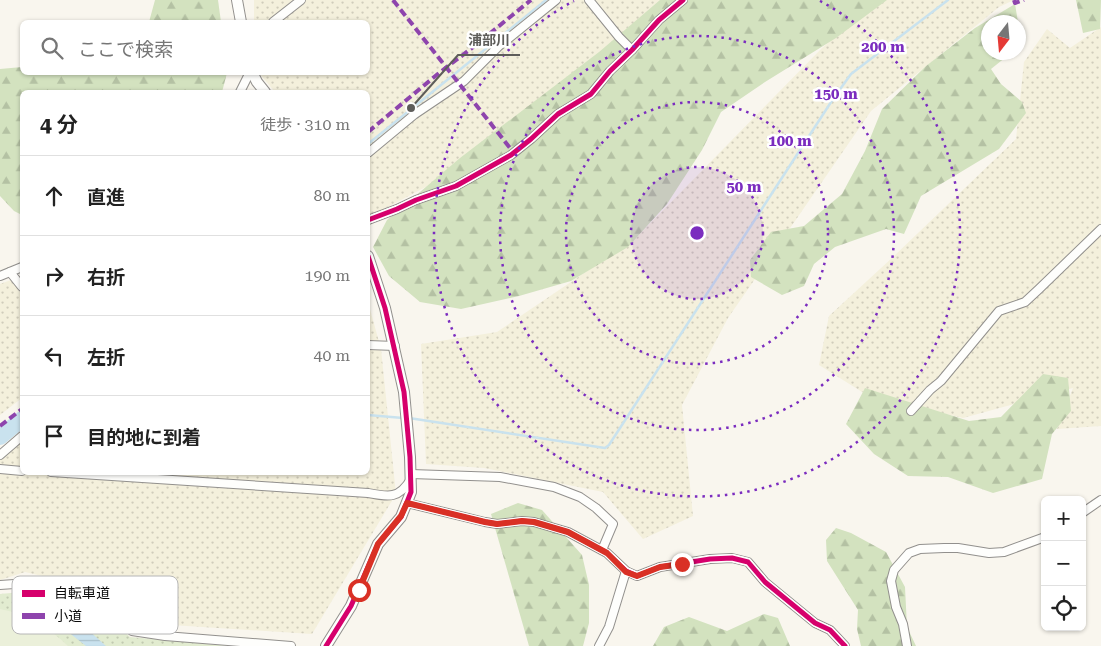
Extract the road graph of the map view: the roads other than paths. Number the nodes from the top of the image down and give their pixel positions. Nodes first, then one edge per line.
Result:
1 (237, 0) edge
2 (301, 0) edge
3 (556, 0) edge
4 (589, 0) edge
5 (683, 0) edge
6 (241, 20) edge
7 (276, 20) edge
8 (632, 50) junction
9 (249, 75) edge
10 (253, 75) edge
11 (241, 90) edge
12 (263, 90) edge
13 (370, 152) edge
14 (370, 219) edge
15 (1101, 228) edge
16 (370, 262) edge
17 (20, 268) edge
18 (10, 272) junction
19 (0, 276) edge
20 (20, 284) edge
21 (370, 345) edge
22 (395, 346) junction
23 (911, 411) dead end
24 (20, 438) edge
25 (0, 455) edge
26 (0, 469) edge
27 (20, 471) edge
28 (96, 475) edge
29 (411, 477) junction
30 (1101, 500) edge
31 (407, 503) junction
32 (1086, 510) edge
33 (1041, 538) edge
34 (602, 550) junction
35 (626, 572) junction
36 (152, 634) edge
37 (292, 646) edge
38 (326, 646) edge
39 (600, 646) edge
40 (845, 646) edge
41 (907, 646) edge

1 - 6 street
2 - 7 street
3 - 13 street
4 - 8 street
5 - 8 street
8 - 14 street
9 - 11 street
10 - 12 street
15 - 23 street
16 - 22 street
17 - 18 street
18 - 19 street
18 - 20 street
21 - 22 street
22 - 29 street
24 - 25 street
26 - 27 street
28 - 29 street
29 - 31 street
29 - 34 street
30 - 32 street
31 - 34 street
31 - 38 street
33 - 41 street
34 - 35 street
35 - 39 street
35 - 40 street
36 - 37 street

